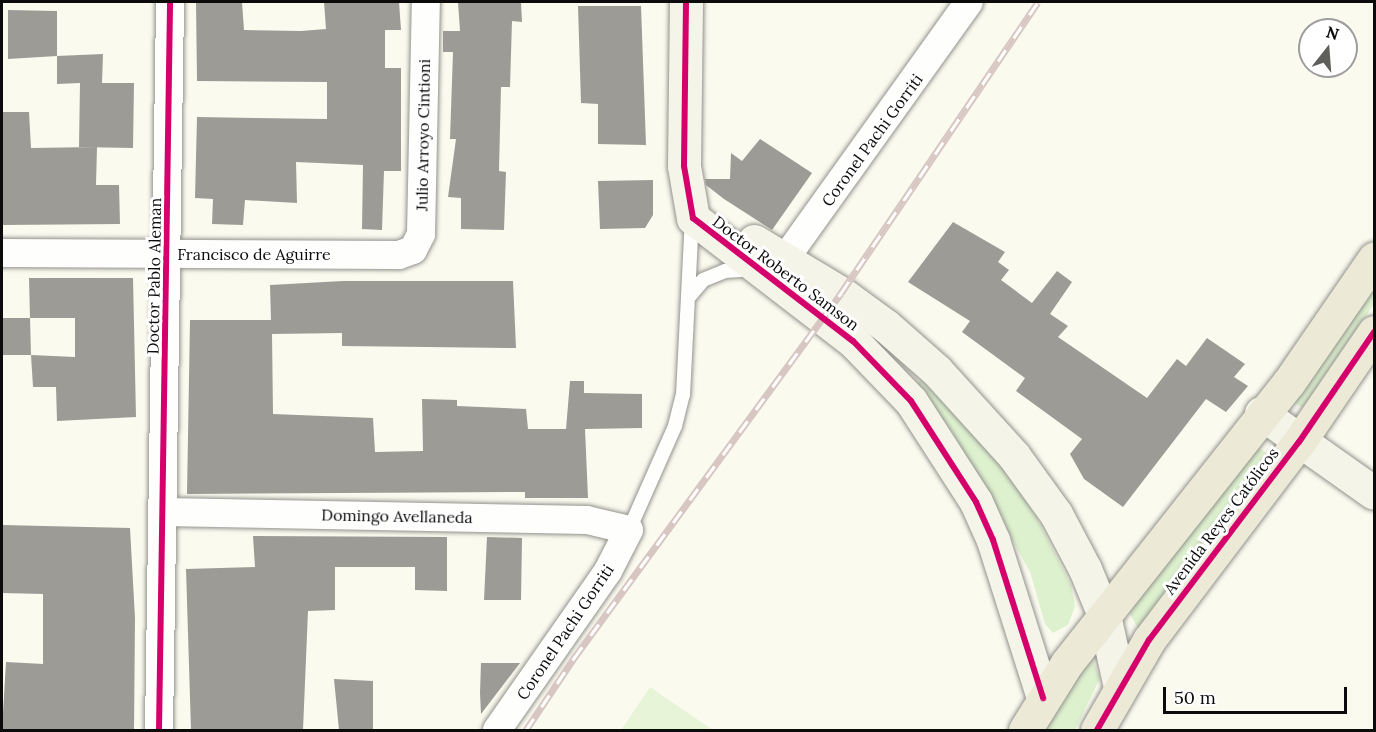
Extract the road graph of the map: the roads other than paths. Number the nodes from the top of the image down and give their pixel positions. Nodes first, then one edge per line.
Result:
1 (170, 2) edge
2 (426, 2) edge
3 (686, 2) edge
4 (969, 2) edge
5 (687, 186) junction
6 (693, 218) junction
7 (2, 253) edge
8 (168, 253) junction
9 (399, 255) joint
10 (1374, 259) edge
11 (772, 268) junction
12 (688, 298) junction
13 (1374, 332) edge
14 (1261, 413) junction
15 (1299, 442) junction
16 (1374, 493) edge
17 (165, 512) junction
18 (629, 530) junction
19 (1104, 615) junction
20 (1120, 687) junction
21 (1043, 698) junction
22 (1106, 727) edge
23 (159, 730) edge
24 (497, 730) edge
25 (1026, 730) edge

1 - 8 street, Doctor Pablo Aleman
2 - 9 street, Julio Arroyo Cintioni
3 - 5 street, Doctor Roberto Samson
4 - 11 street, Coronel Pachi Gorriti
5 - 6 street, Doctor Roberto Samson
5 - 11 street, Doctor Roberto Samson
6 - 11 street, Doctor Roberto Samson
6 - 12 lane
7 - 8 street, Francisco de Aguirre
8 - 9 street, Francisco de Aguirre
8 - 17 street, Doctor Pablo Aleman
10 - 14 main road, Avenida Reyes Católicos
11 - 12 lane
11 - 19 street, Doctor Roberto Samson
11 - 21 street, Doctor Roberto Samson
12 - 18 lane
13 - 15 main road, Avenida Reyes Católicos
14 - 15 street
14 - 19 main road, Avenida Reyes Católicos
15 - 16 street
15 - 20 main road, Avenida Reyes Católicos
17 - 18 street, Domingo Avellaneda
17 - 23 street, Doctor Pablo Aleman
18 - 24 street, Coronel Pachi Gorriti
19 - 20 street, Doctor Roberto Samson
19 - 21 main road, Avenida Reyes Católicos
20 - 22 main road, Avenida Reyes Católicos
21 - 25 main road, Avenida Reyes Católicos

